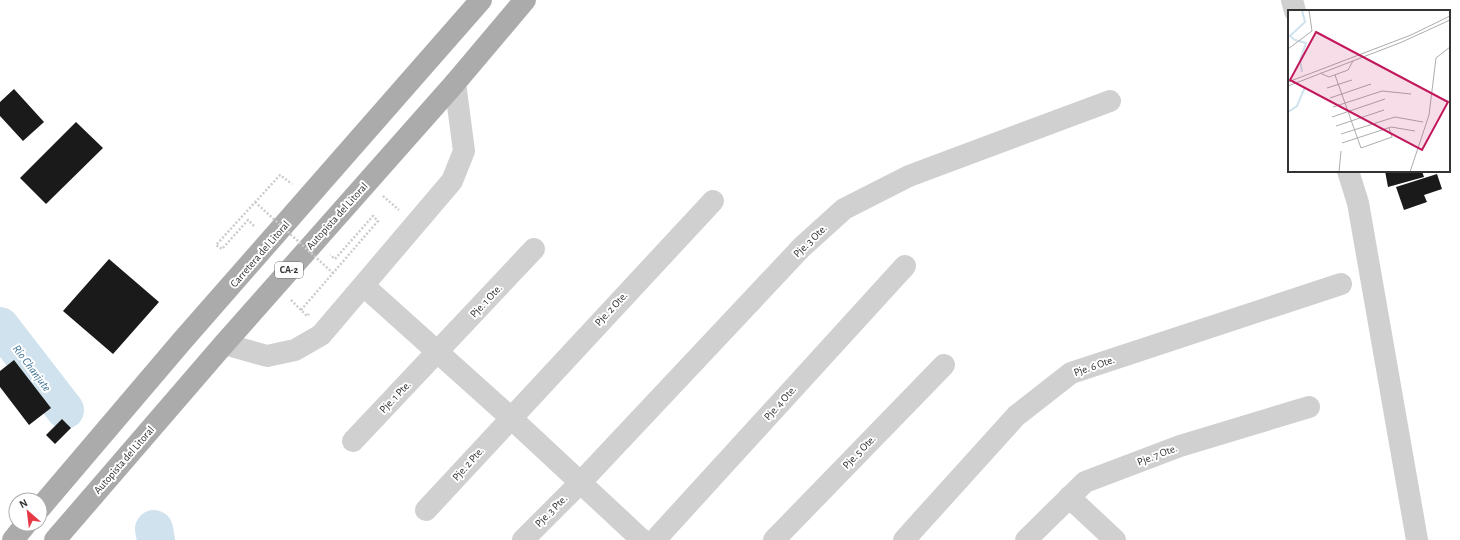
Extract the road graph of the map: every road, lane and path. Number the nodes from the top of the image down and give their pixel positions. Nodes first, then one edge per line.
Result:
1 (481, 0) edge
2 (525, 0) edge
3 (1292, 0) edge
4 (1295, 10) edge
5 (455, 83) junction
6 (1110, 101) dead end
7 (1348, 172) edge
8 (280, 175) dead end
9 (367, 183) junction
10 (712, 201) dead end
11 (255, 202) junction
12 (401, 212) dead end
13 (250, 232) dead end
14 (336, 249) dead end
15 (534, 249) dead end
16 (905, 266) dead end
17 (333, 273) junction
18 (1341, 284) dead end
19 (275, 286) junction
20 (364, 286) junction
21 (301, 310) junction
22 (312, 310) dead end
23 (224, 344) junction
24 (437, 352) junction
25 (944, 365) dead end
26 (1309, 407) dead end
27 (510, 418) junction
28 (353, 441) dead end
29 (580, 483) junction
30 (1069, 497) junction
31 (48, 499) edge
32 (426, 510) dead end
33 (20, 532) edge
34 (13, 540) edge
35 (55, 540) edge
36 (523, 540) edge
37 (642, 540) edge
38 (655, 540) edge
39 (774, 540) edge
40 (904, 540) edge
41 (1026, 540) edge
42 (1115, 540) edge
43 (1417, 540) edge

1 - 31 main road, Carretera del Litoral
2 - 5 main road, Autopista del Litoral / CA-2
3 - 4 street
5 - 9 main road, Autopista del Litoral / CA-2
5 - 20 street
6 - 29 street, Pje. 3 Ote.
7 - 43 street
8 - 11 path
9 - 12 path
9 - 19 main road, Autopista del Litoral / CA-2
10 - 27 street, Pje. 2 Ote.
11 - 13 path
11 - 17 path, bridge
14 - 17 path
15 - 24 street, Pje. 1 Ote.
16 - 38 street, Pje. 4 Ote.
17 - 21 path
18 - 40 street, Pje. 6 Ote.
19 - 21 path
19 - 23 main road, Autopista del Litoral / CA-2
20 - 23 street
20 - 24 street
21 - 22 path
23 - 35 main road, Autopista del Litoral / CA-2
24 - 27 street
24 - 28 street, Pje. 1 Pte.
25 - 39 street, Pje. 5 Ote.
26 - 30 street, Pje. 7 Ote.
27 - 29 street
27 - 32 street, Pje. 2 Pte.
29 - 36 street, Pje. 3 Pte.
29 - 37 street
30 - 41 street, Pje. 7 Ote.
30 - 42 street
33 - 34 main road

